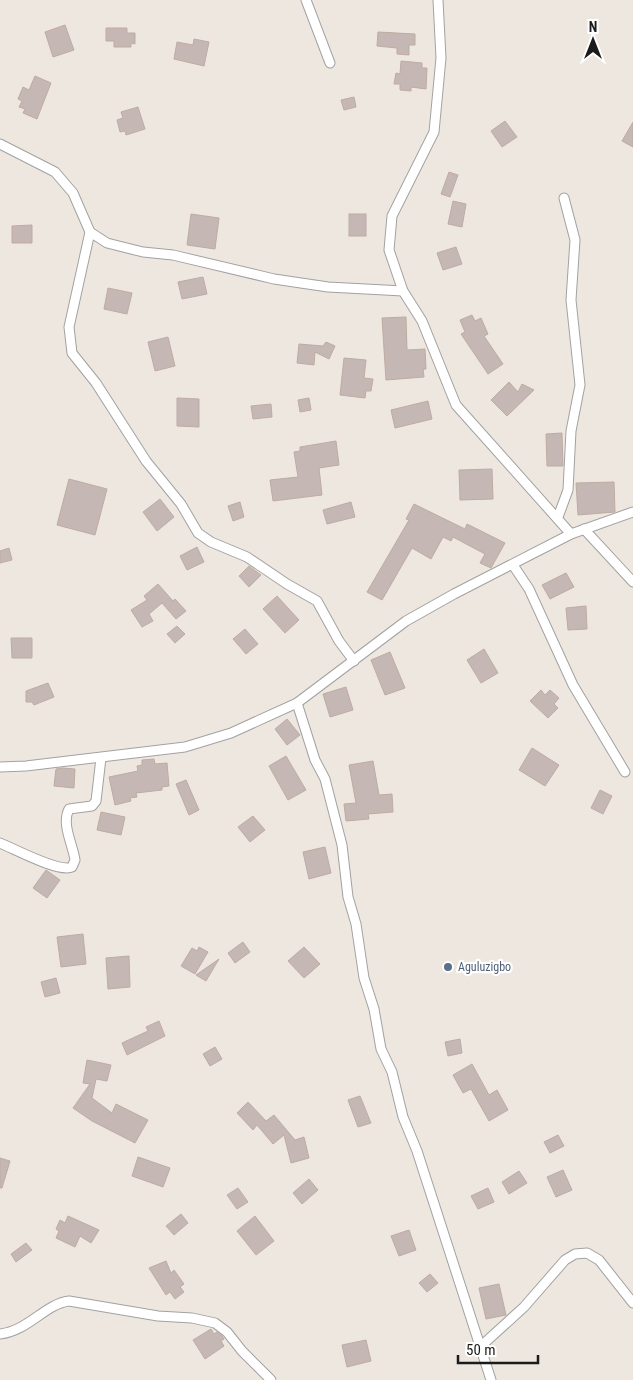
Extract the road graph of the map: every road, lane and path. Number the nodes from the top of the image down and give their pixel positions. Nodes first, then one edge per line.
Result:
1 (306, 0) edge
2 (438, 0) edge
3 (330, 63) dead end
4 (0, 144) edge
5 (564, 198) dead end
6 (90, 232) junction
7 (404, 291) junction
8 (633, 512) edge
9 (558, 517) junction
10 (584, 529) junction
11 (571, 534) junction
12 (513, 565) junction
13 (633, 582) edge
14 (354, 661) junction
15 (297, 703) junction
16 (101, 758) junction
17 (0, 768) edge
18 (625, 772) dead end
19 (0, 843) edge
20 (633, 1304) edge
21 (0, 1334) edge
22 (480, 1347) junction
23 (271, 1380) edge
24 (491, 1380) edge

1 - 3 street
2 - 7 street
4 - 6 street
5 - 9 street
6 - 7 street
6 - 14 street
7 - 9 street
8 - 10 street
9 - 11 street
10 - 11 street
10 - 13 street
11 - 12 street
12 - 14 street
12 - 18 street
14 - 15 street
15 - 16 street
15 - 22 street
16 - 17 street
16 - 19 street
20 - 22 street
21 - 23 street
22 - 24 street

